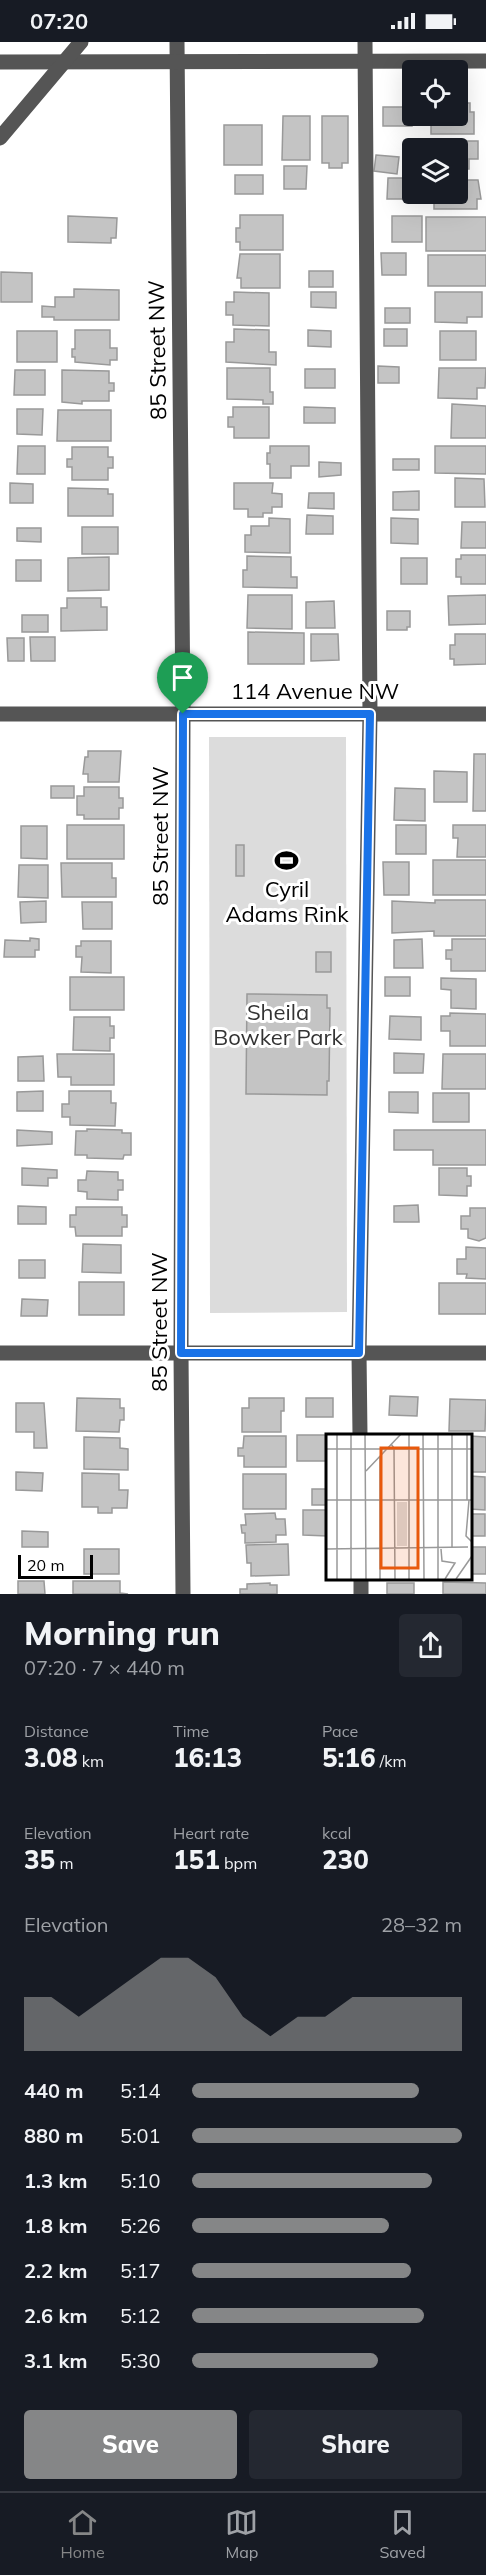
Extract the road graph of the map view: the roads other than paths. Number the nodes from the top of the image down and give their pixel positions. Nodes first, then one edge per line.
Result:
1 (81, 42) edge
2 (177, 42) edge
3 (365, 42) edge
4 (64, 61) junction
5 (365, 61) junction
6 (486, 61) edge
7 (0, 62) edge
8 (177, 62) junction
9 (0, 138) edge
10 (0, 714) edge
11 (183, 714) junction
12 (370, 714) junction
13 (486, 714) edge
14 (0, 1353) edge
15 (181, 1353) junction
16 (359, 1353) junction
17 (486, 1353) edge
18 (360, 1434) edge
19 (183, 1594) edge

1 - 4 street
2 - 8 street, 85 Street NW
3 - 5 street
4 - 7 street
4 - 8 street
4 - 9 street
5 - 6 street
5 - 8 street
5 - 12 street
8 - 11 street, 85 Street NW
10 - 11 street, 114 Avenue NW
11 - 12 street, 114 Avenue NW
11 - 15 street, 85 Street NW
12 - 13 street, 114 Avenue NW
12 - 16 street
14 - 15 street
15 - 16 street
15 - 19 street, 85 Street NW
16 - 17 street
16 - 18 street

